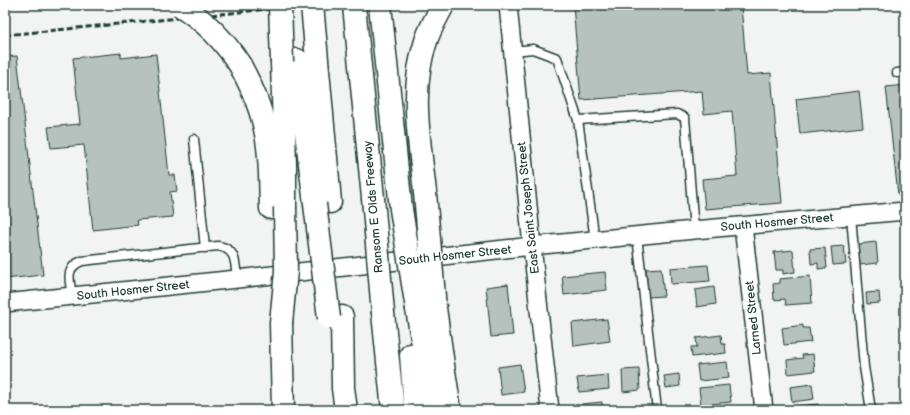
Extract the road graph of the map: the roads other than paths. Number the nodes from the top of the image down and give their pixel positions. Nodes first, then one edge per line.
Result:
1 (180, 5) edge
2 (280, 5) edge
3 (288, 5) edge
4 (312, 5) edge
5 (354, 5) edge
6 (380, 5) edge
7 (443, 5) edge
8 (508, 5) edge
9 (513, 51) junction
10 (299, 60) junction
11 (578, 120) junction
12 (194, 139) dead end
13 (278, 208) junction
14 (905, 211) edge
15 (851, 216) junction
16 (743, 226) junction
17 (694, 230) junction
18 (637, 236) junction
19 (595, 240) junction
20 (532, 246) junction
21 (205, 248) junction
22 (238, 279) junction
23 (72, 296) junction
24 (5, 303) edge
25 (420, 309) junction
26 (283, 410) edge
27 (346, 410) edge
28 (393, 410) edge
29 (415, 410) edge
30 (434, 410) edge
31 (450, 410) edge
32 (550, 410) edge
33 (657, 410) edge
34 (764, 410) edge
35 (871, 410) edge

1 - 13 highway, bridge
2 - 10 highway, bridge
3 - 10 highway
4 - 10 highway
5 - 28 highway, Ransom E Olds Freeway, bridge
6 - 25 highway, bridge
7 - 25 highway, bridge
8 - 9 street, East Saint Joseph Street
9 - 11 lane
9 - 20 street, East Saint Joseph Street
10 - 13 highway
10 - 27 highway
11 - 17 lane
11 - 19 lane
12 - 21 lane
13 - 26 highway, bridge
14 - 15 street, South Hosmer Street
15 - 16 street, South Hosmer Street
15 - 35 lane
16 - 17 street, South Hosmer Street
16 - 34 street, Larned Street
17 - 18 street, South Hosmer Street
18 - 19 street, South Hosmer Street
18 - 33 lane
19 - 20 street, South Hosmer Street
20 - 22 street, South Hosmer Street
20 - 32 street, East Saint Joseph Street
21 - 22 lane
21 - 23 lane
22 - 23 street, South Hosmer Street
23 - 24 street, South Hosmer Street
25 - 29 highway
25 - 30 highway
25 - 31 highway

